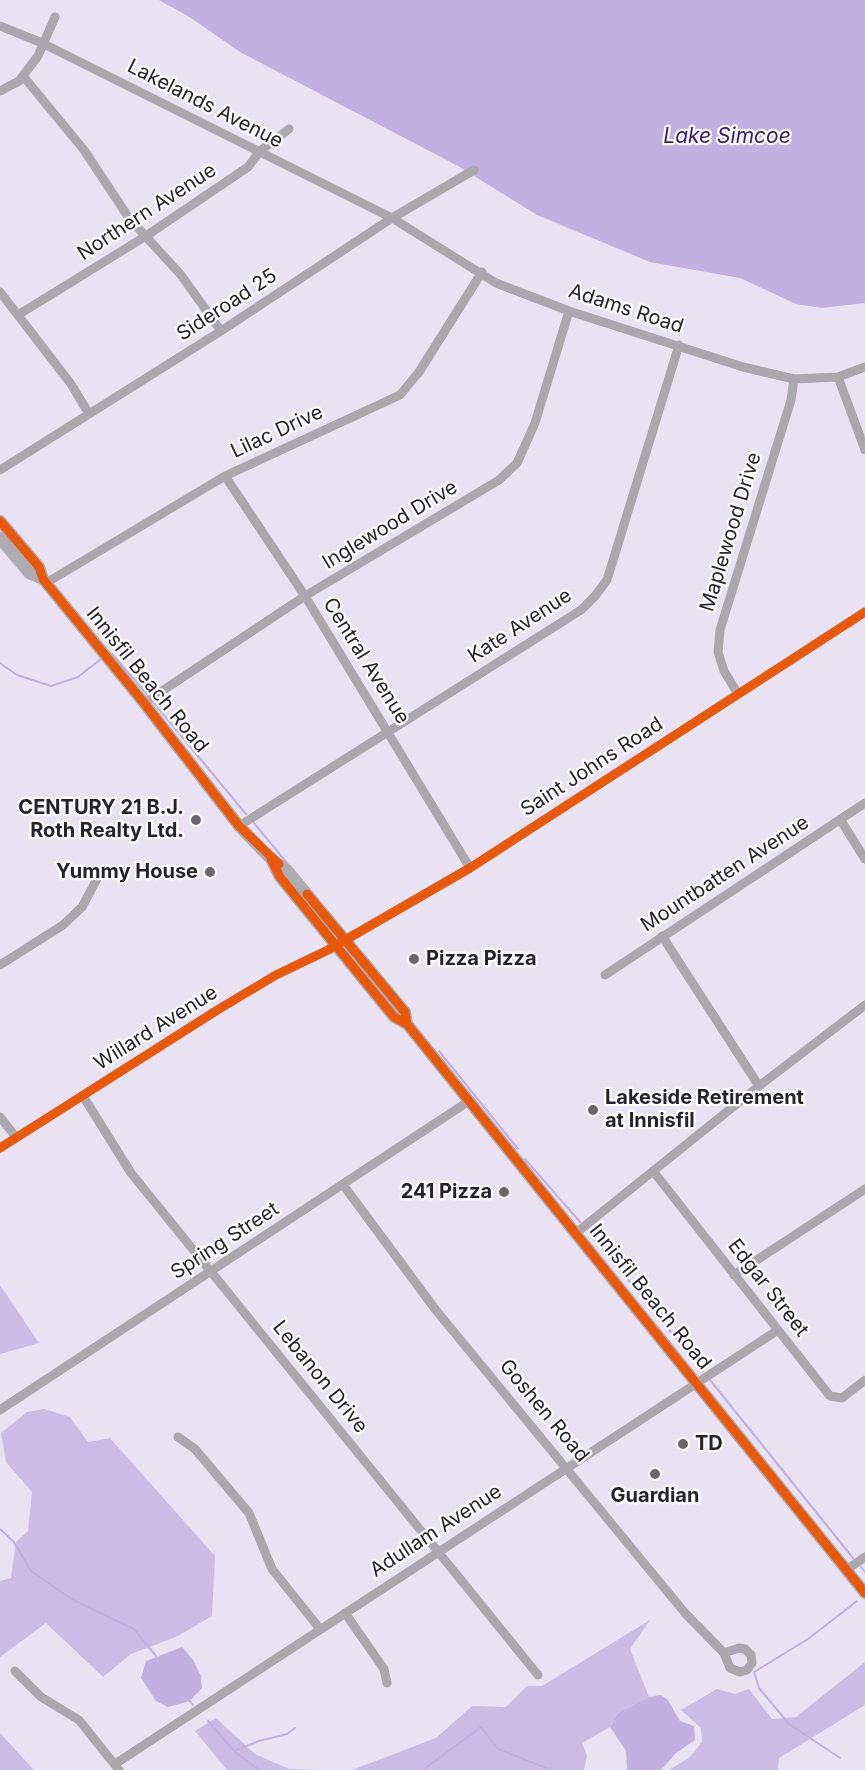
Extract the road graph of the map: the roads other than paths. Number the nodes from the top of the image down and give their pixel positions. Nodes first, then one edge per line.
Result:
1 (55, 17) dead end
2 (0, 26) edge
3 (42, 43) junction
4 (23, 75) junction
5 (0, 91) edge
6 (289, 129) dead end
7 (260, 151) junction
8 (474, 170) dead end
9 (392, 218) junction
10 (146, 236) junction
11 (482, 273) junction
12 (0, 292) edge
13 (569, 311) junction
14 (18, 315) junction
15 (221, 331) junction
16 (679, 345) junction
17 (865, 367) edge
18 (838, 377) junction
19 (794, 379) junction
20 (89, 414) junction
21 (865, 450) edge
22 (0, 470) edge
23 (225, 476) junction
24 (0, 521) edge
25 (0, 538) edge
26 (45, 581) junction
27 (305, 596) junction
28 (865, 612) edge
29 (738, 694) junction
30 (144, 703) junction
31 (388, 731) junction
32 (865, 803) edge
33 (840, 819) junction
34 (239, 826) junction
35 (865, 859) edge
36 (470, 868) junction
37 (98, 877) dead end
38 (662, 936) junction
39 (341, 943) junction
40 (0, 965) edge
41 (605, 975) dead end
42 (865, 1005) edge
43 (759, 1086) junction
44 (83, 1096) junction
45 (469, 1101) junction
46 (0, 1117) edge
47 (16, 1137) junction
48 (0, 1148) edge
49 (653, 1171) junction
50 (344, 1186) junction
51 (865, 1189) edge
52 (576, 1233) junction
53 (211, 1272) junction
54 (734, 1275) junction
55 (778, 1330) junction
56 (864, 1381) edge
57 (696, 1383) junction
58 (0, 1410) edge
59 (178, 1437) dead end
60 (567, 1466) junction
61 (437, 1551) junction
62 (865, 1557) edge
63 (846, 1570) junction
64 (865, 1593) edge
65 (345, 1613) junction
66 (320, 1629) junction
67 (724, 1653) dead end
68 (15, 1671) dead end
69 (538, 1675) dead end
70 (387, 1683) dead end
71 (117, 1767) edge

1 - 3 street
2 - 3 street, Lakelands Avenue
3 - 4 street
3 - 7 street, Lakelands Avenue
4 - 5 street
4 - 10 street
6 - 7 street, Northern Avenue
7 - 9 street, Lakelands Avenue
7 - 10 street, Northern Avenue
8 - 9 street, Sideroad 25
9 - 11 street, Adams Road
9 - 15 street, Sideroad 25
10 - 14 street, Northern Avenue
10 - 15 street
11 - 13 street, Adams Road
11 - 23 street, Lilac Drive
12 - 14 street
13 - 16 street, Adams Road
13 - 27 street, Inglewood Drive
14 - 20 street
15 - 20 street, Sideroad 25
16 - 19 street, Adams Road
16 - 31 street, Kate Avenue
17 - 18 street, Adams Road
18 - 19 street, Adams Road
18 - 21 street
19 - 29 street, Maplewood Drive
20 - 22 street, Sideroad 25
23 - 26 street, Lilac Drive
23 - 27 street, Central Avenue
24 - 26 main road, Innisfil Beach Road
25 - 26 main road, Innisfil Beach Road
26 - 30 main road, Innisfil Beach Road
27 - 30 street, Inglewood Drive
27 - 31 street, Central Avenue
28 - 29 street, Saint Johns Road
29 - 36 street, Saint Johns Road
30 - 34 main road, Innisfil Beach Road
31 - 34 street, Kate Avenue
31 - 36 street, Central Avenue
32 - 33 street, Mountbatten Avenue
33 - 35 street
33 - 38 street, Mountbatten Avenue
34 - 39 main road, Innisfil Beach Road
36 - 39 street, Saint Johns Road
37 - 40 street
38 - 41 street, Mountbatten Avenue
38 - 43 street
39 - 44 street, Willard Avenue
39 - 45 main road, Innisfil Beach Road
42 - 43 street
43 - 49 street
44 - 47 street, Willard Avenue
44 - 53 street, Lebanon Drive
45 - 50 street, Spring Street
45 - 52 main road, Innisfil Beach Road
46 - 47 street
47 - 48 street, Willard Avenue
49 - 52 street
49 - 54 street, Edgar Street
50 - 53 street, Spring Street
50 - 60 street, Goshen Road
51 - 54 street
52 - 57 main road, Innisfil Beach Road
53 - 58 street, Spring Street
53 - 61 street, Lebanon Drive
54 - 55 street, Edgar Street
55 - 56 street, Edgar Street
55 - 57 street, Adullam Avenue
57 - 60 street, Adullam Avenue
57 - 63 main road, Innisfil Beach Road
59 - 66 street
60 - 61 street, Adullam Avenue
60 - 67 street, Goshen Road
61 - 65 street, Adullam Avenue
61 - 69 street, Lebanon Drive
62 - 63 street
63 - 64 main road, Innisfil Beach Road
65 - 66 street, Adullam Avenue
65 - 70 street
66 - 71 street, Adullam Avenue
68 - 71 street

